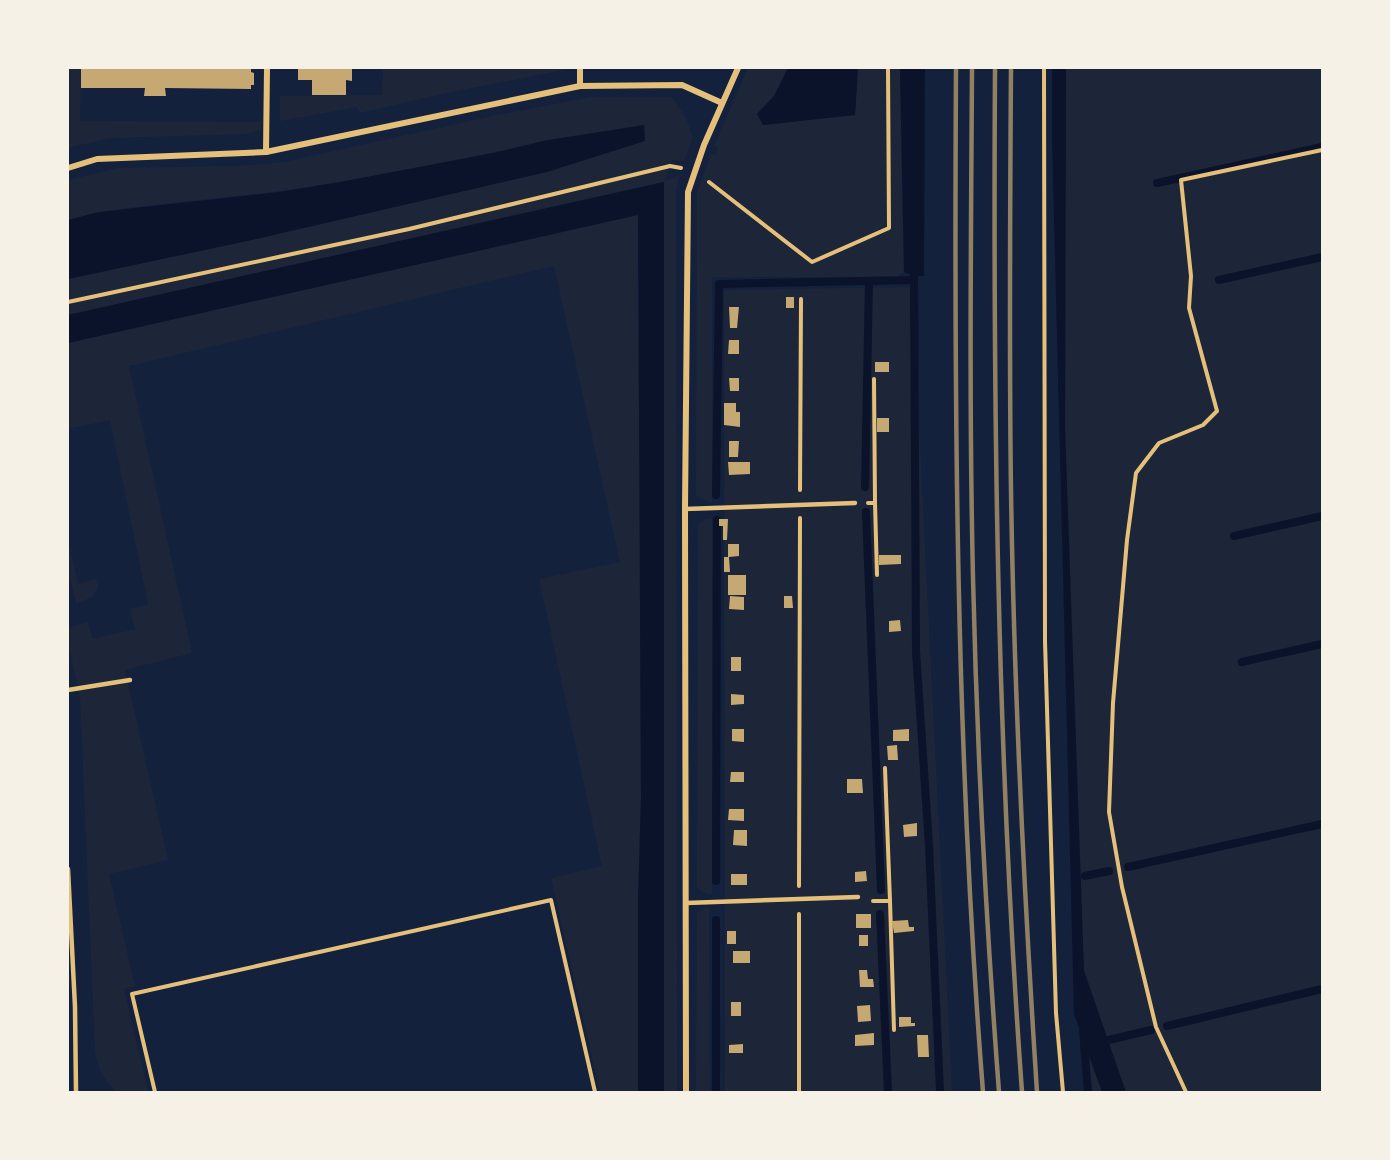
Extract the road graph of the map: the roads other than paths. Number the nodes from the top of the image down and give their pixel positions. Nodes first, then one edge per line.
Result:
1 (267, 68) edge
2 (580, 68) edge
3 (738, 68) edge
4 (580, 86) junction
5 (722, 103) junction
6 (266, 152) junction
7 (68, 168) edge
8 (855, 503) road end
9 (685, 509) junction
10 (130, 681) dead end
11 (68, 690) edge
12 (68, 869) edge
13 (858, 897) road end
14 (686, 903) junction
15 (76, 1092) edge
16 (686, 1092) edge

1 - 6 street
2 - 4 street
3 - 5 street
4 - 5 street
4 - 6 street
5 - 9 street
6 - 7 street
8 - 9 lane
9 - 14 street
10 - 11 lane
12 - 15 lane
13 - 14 lane
14 - 16 street

